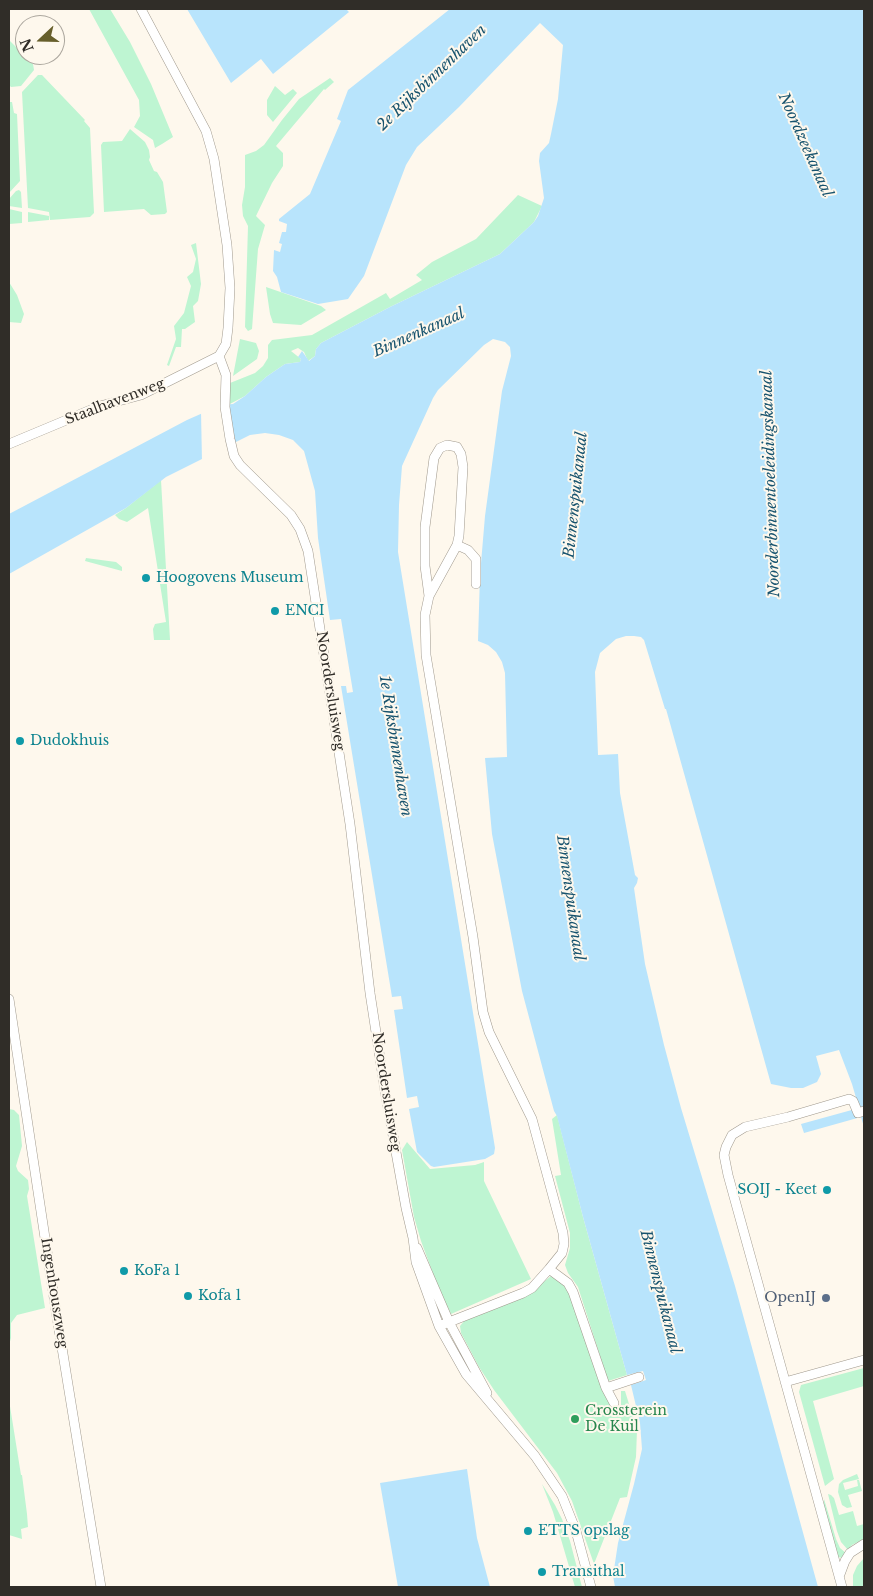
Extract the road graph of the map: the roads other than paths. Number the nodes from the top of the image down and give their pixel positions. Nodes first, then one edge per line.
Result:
1 (141, 9) edge
2 (219, 356) junction
3 (9, 444) edge
4 (457, 545) junction
5 (476, 584) dead end
6 (429, 596) junction
7 (9, 999) edge
8 (860, 1110) edge
9 (413, 1238) junction
10 (549, 1269) junction
11 (449, 1322) junction
12 (439, 1326) junction
13 (864, 1360) edge
14 (640, 1377) dead end
15 (785, 1382) junction
16 (606, 1388) junction
17 (614, 1402) dead end
18 (495, 1408) junction
19 (864, 1544) edge
20 (839, 1577) junction
21 (102, 1587) edge
22 (591, 1587) edge
23 (842, 1587) edge

1 - 2 street
2 - 3 street, Staalhavenweg
2 - 9 street, Noordersluisweg
4 - 5 street
4 - 6 street
4 - 6 street
6 - 10 street
7 - 21 street, Ingenhouszweg
8 - 15 street
9 - 11 street, Noordersluisweg
9 - 12 street, Noordersluisweg
10 - 11 street
10 - 16 street
11 - 12 street
11 - 18 street, Noordersluisweg
12 - 18 street, Noordersluisweg
13 - 15 street
14 - 16 street
15 - 20 street
16 - 17 street
18 - 22 street, Noordersluisweg
19 - 20 street
20 - 23 street

